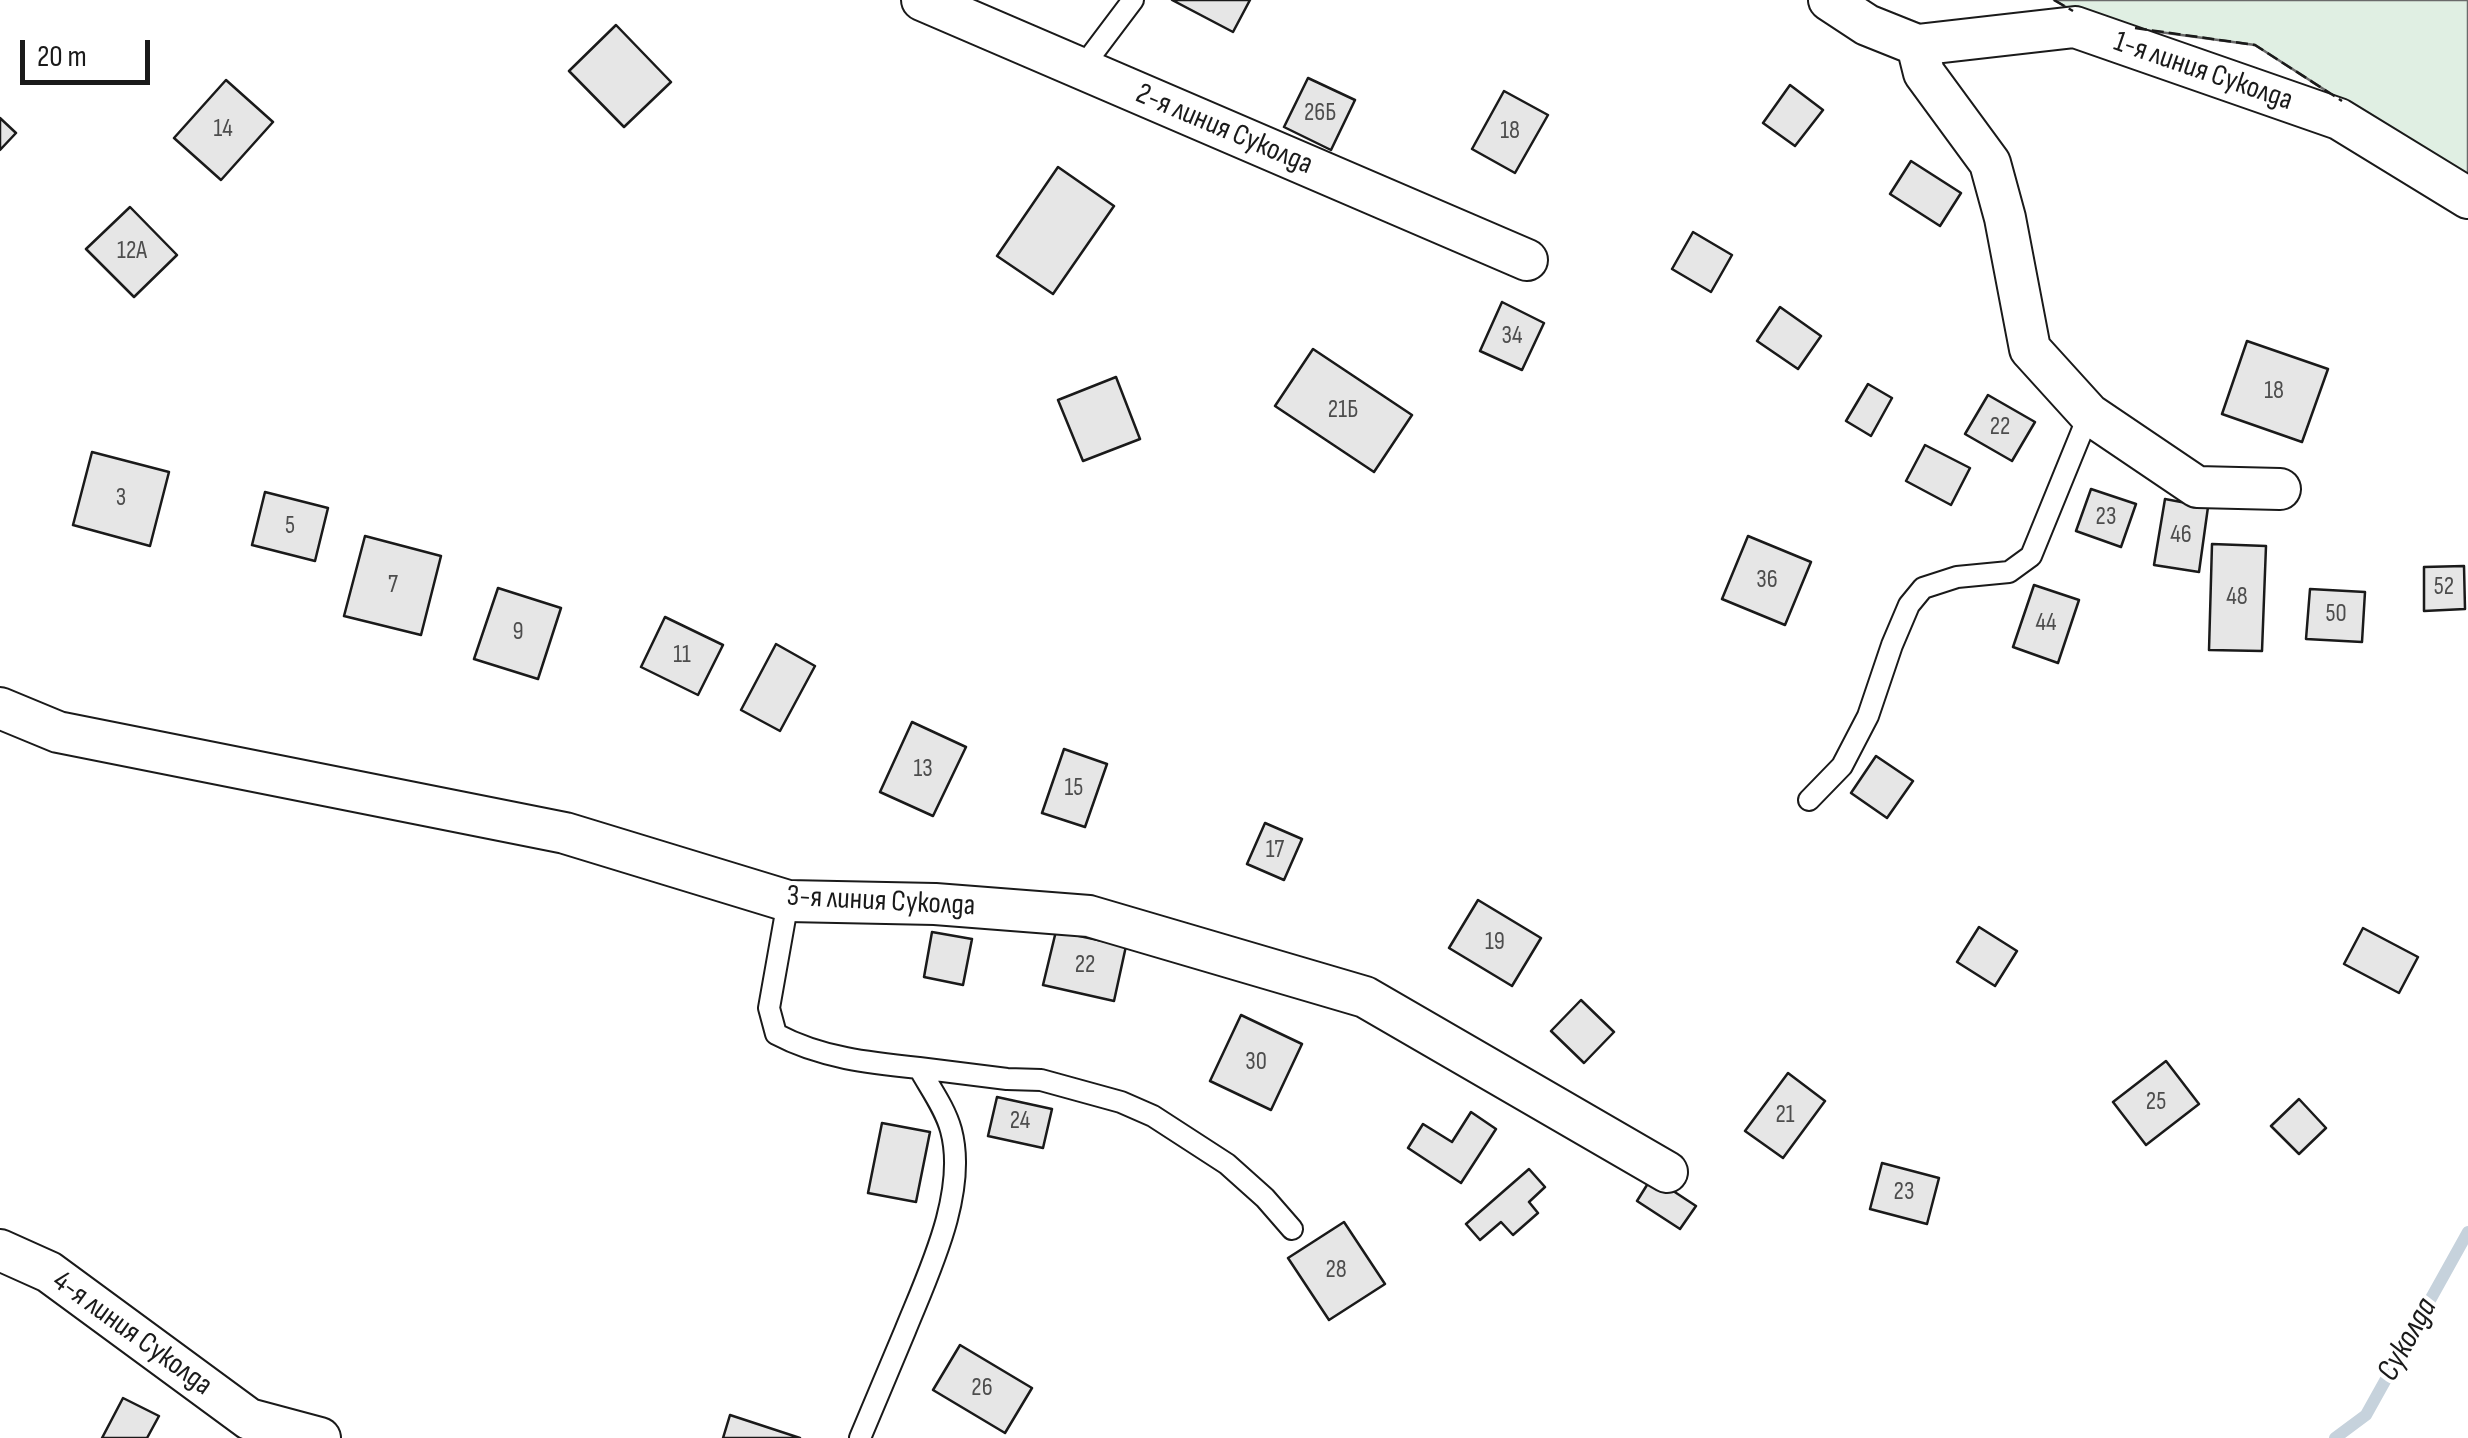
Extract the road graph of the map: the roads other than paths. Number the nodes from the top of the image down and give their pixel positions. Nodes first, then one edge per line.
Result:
1 (922, 0) edge
2 (1133, 0) edge
3 (1829, 0) edge
4 (1917, 45) junction
5 (1082, 69) junction
6 (2468, 198) edge
7 (1526, 260) dead end
8 (2090, 414) junction
9 (2280, 489) dead end
10 (0, 708) edge
11 (1810, 800) dead end
12 (788, 901) junction
13 (919, 1068) junction
14 (1667, 1172) dead end
15 (1292, 1229) dead end
16 (0, 1250) edge
17 (320, 1438) edge
18 (860, 1438) edge

1 - 5 street, 2-я линия Суколда
2 - 5 lane
3 - 4 street, 1-я линия Суколда
4 - 6 street, 1-я линия Суколда
4 - 8 street
5 - 7 street, 2-я линия Суколда
8 - 9 street
8 - 11 lane
10 - 12 street, 3-я линия Суколда
12 - 13 lane
12 - 14 street, 3-я линия Суколда
13 - 15 lane
13 - 18 lane
16 - 17 street, 4-я линия Суколда

